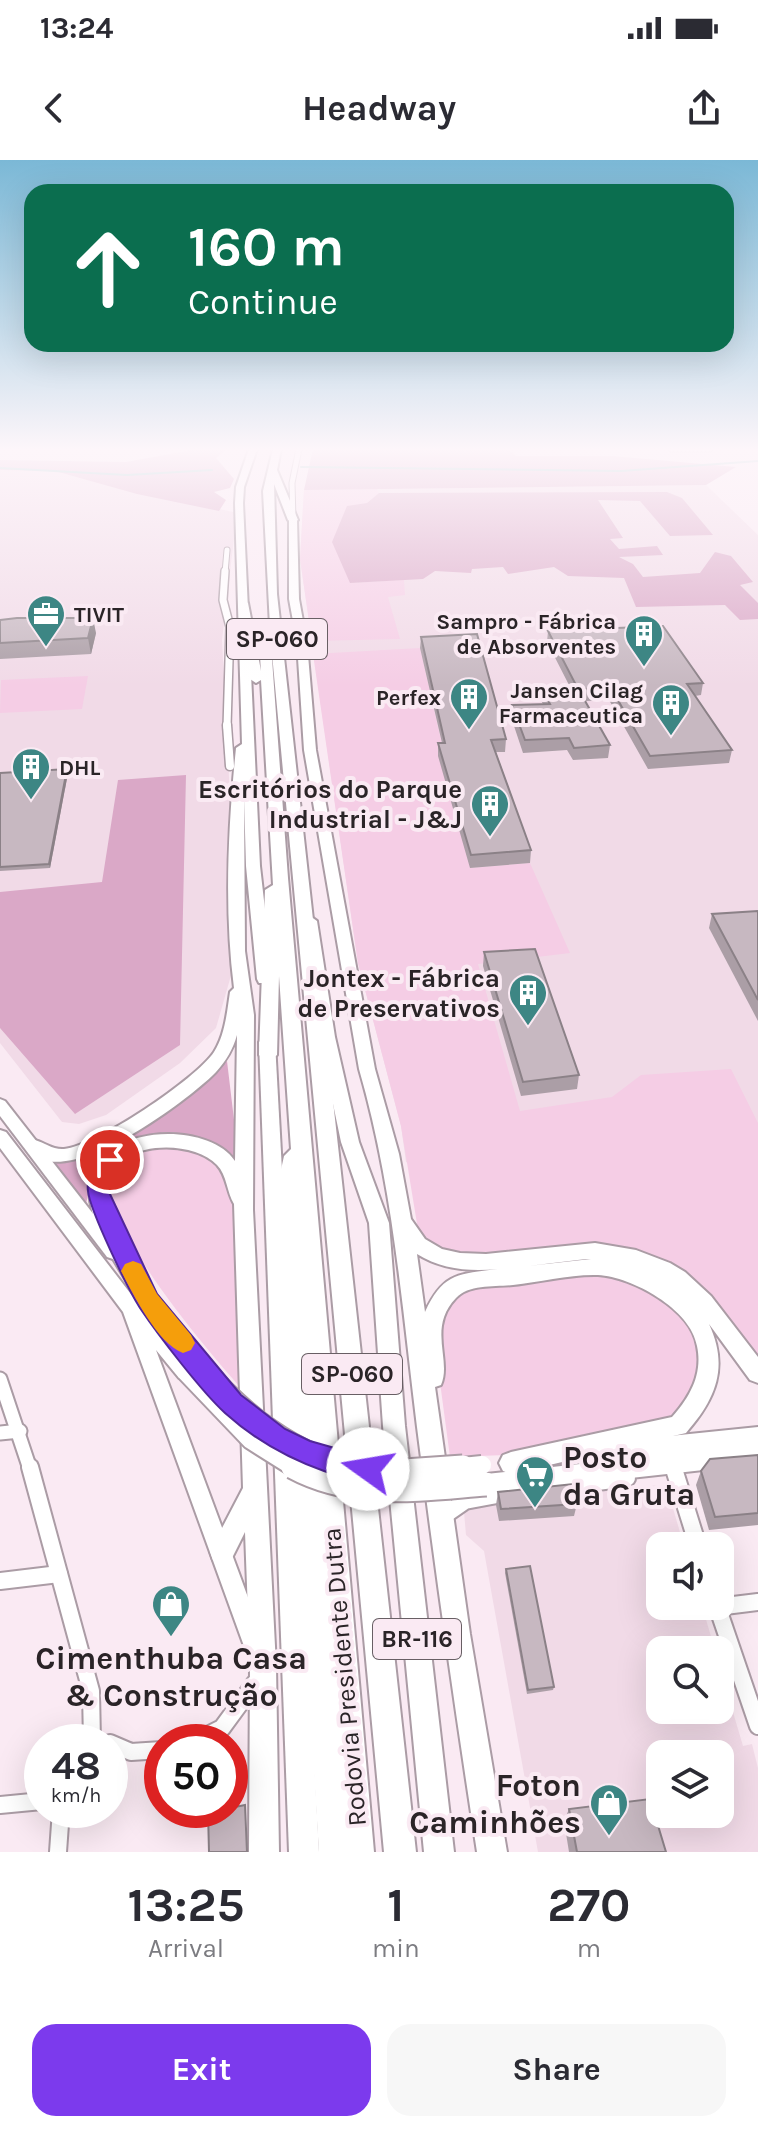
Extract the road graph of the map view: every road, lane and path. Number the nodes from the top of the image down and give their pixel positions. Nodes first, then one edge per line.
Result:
1 (241, 528) edge
2 (259, 528) edge
3 (269, 528) edge
4 (293, 528) edge
5 (227, 550) dead end
6 (243, 603) junction
7 (249, 728) junction
8 (272, 758) junction
9 (230, 766) dead end
10 (278, 856) junction
11 (304, 895) junction
12 (237, 951) junction
13 (268, 1055) junction
14 (0, 1105) edge
15 (299, 1129) junction
16 (0, 1136) edge
17 (35, 1147) junction
18 (399, 1201) junction
19 (243, 1210) junction
20 (140, 1305) junction
21 (758, 1373) edge
22 (0, 1379) edge
23 (20, 1431) junction
24 (0, 1433) edge
25 (758, 1436) edge
26 (758, 1457) edge
27 (511, 1463) junction
28 (674, 1469) junction
29 (484, 1475) junction
30 (436, 1487) junction
31 (255, 1489) junction
32 (441, 1518) junction
33 (694, 1532) edge
34 (222, 1551) junction
35 (59, 1574) junction
36 (0, 1581) edge
37 (758, 1602) edge
38 (734, 1604) edge
39 (722, 1620) edge
40 (263, 1666) junction
41 (94, 1723) edge
42 (226, 1724) edge
43 (758, 1726) edge
44 (24, 1803) edge
45 (0, 1805) edge
46 (60, 1828) edge
47 (58, 1852) edge
48 (264, 1852) edge
49 (304, 1852) edge
50 (335, 1852) edge
51 (358, 1852) edge
52 (400, 1852) edge
53 (439, 1852) edge
54 (492, 1852) edge

1 - 6 main road
2 - 8 highway, Rodovia Presidente Dutra / SP-060
3 - 11 highway, Rodovia Presidente Dutra / SP-060
4 - 18 main road
5 - 9 street
6 - 7 main road
6 - 8 highway
7 - 12 main road
7 - 13 main road, Rodovia Presidente Dutra
8 - 10 highway, Rodovia Presidente Dutra / SP-060
10 - 13 highway
10 - 15 highway, Rodovia Presidente Dutra / SP-060
11 - 52 highway, Rodovia Presidente Dutra / SP-060
11 - 53 main road, BR-116
12 - 17 main road
12 - 19 main road
13 - 49 main road, Rodovia Presidente Dutra
14 - 17 main road
15 - 50 highway
15 - 51 highway, Rodovia Presidente Dutra / SP-060
16 - 20 main road
17 - 20 main road
18 - 21 main road
18 - 30 main road
19 - 20 main road
19 - 31 main road
20 - 29 main road, bridge
20 - 34 main road
22 - 23 street
23 - 24 street
23 - 35 street
25 - 27 main road
26 - 28 street
26 - 29 main road
27 - 29 main road
27 - 30 main road
28 - 32 street
28 - 33 street
30 - 32 main road
31 - 34 main road
31 - 40 main road
32 - 54 main road
34 - 40 main road
35 - 36 street
35 - 41 street
37 - 38 street
39 - 43 street
40 - 42 street
40 - 48 main road
44 - 45 street
46 - 47 street

